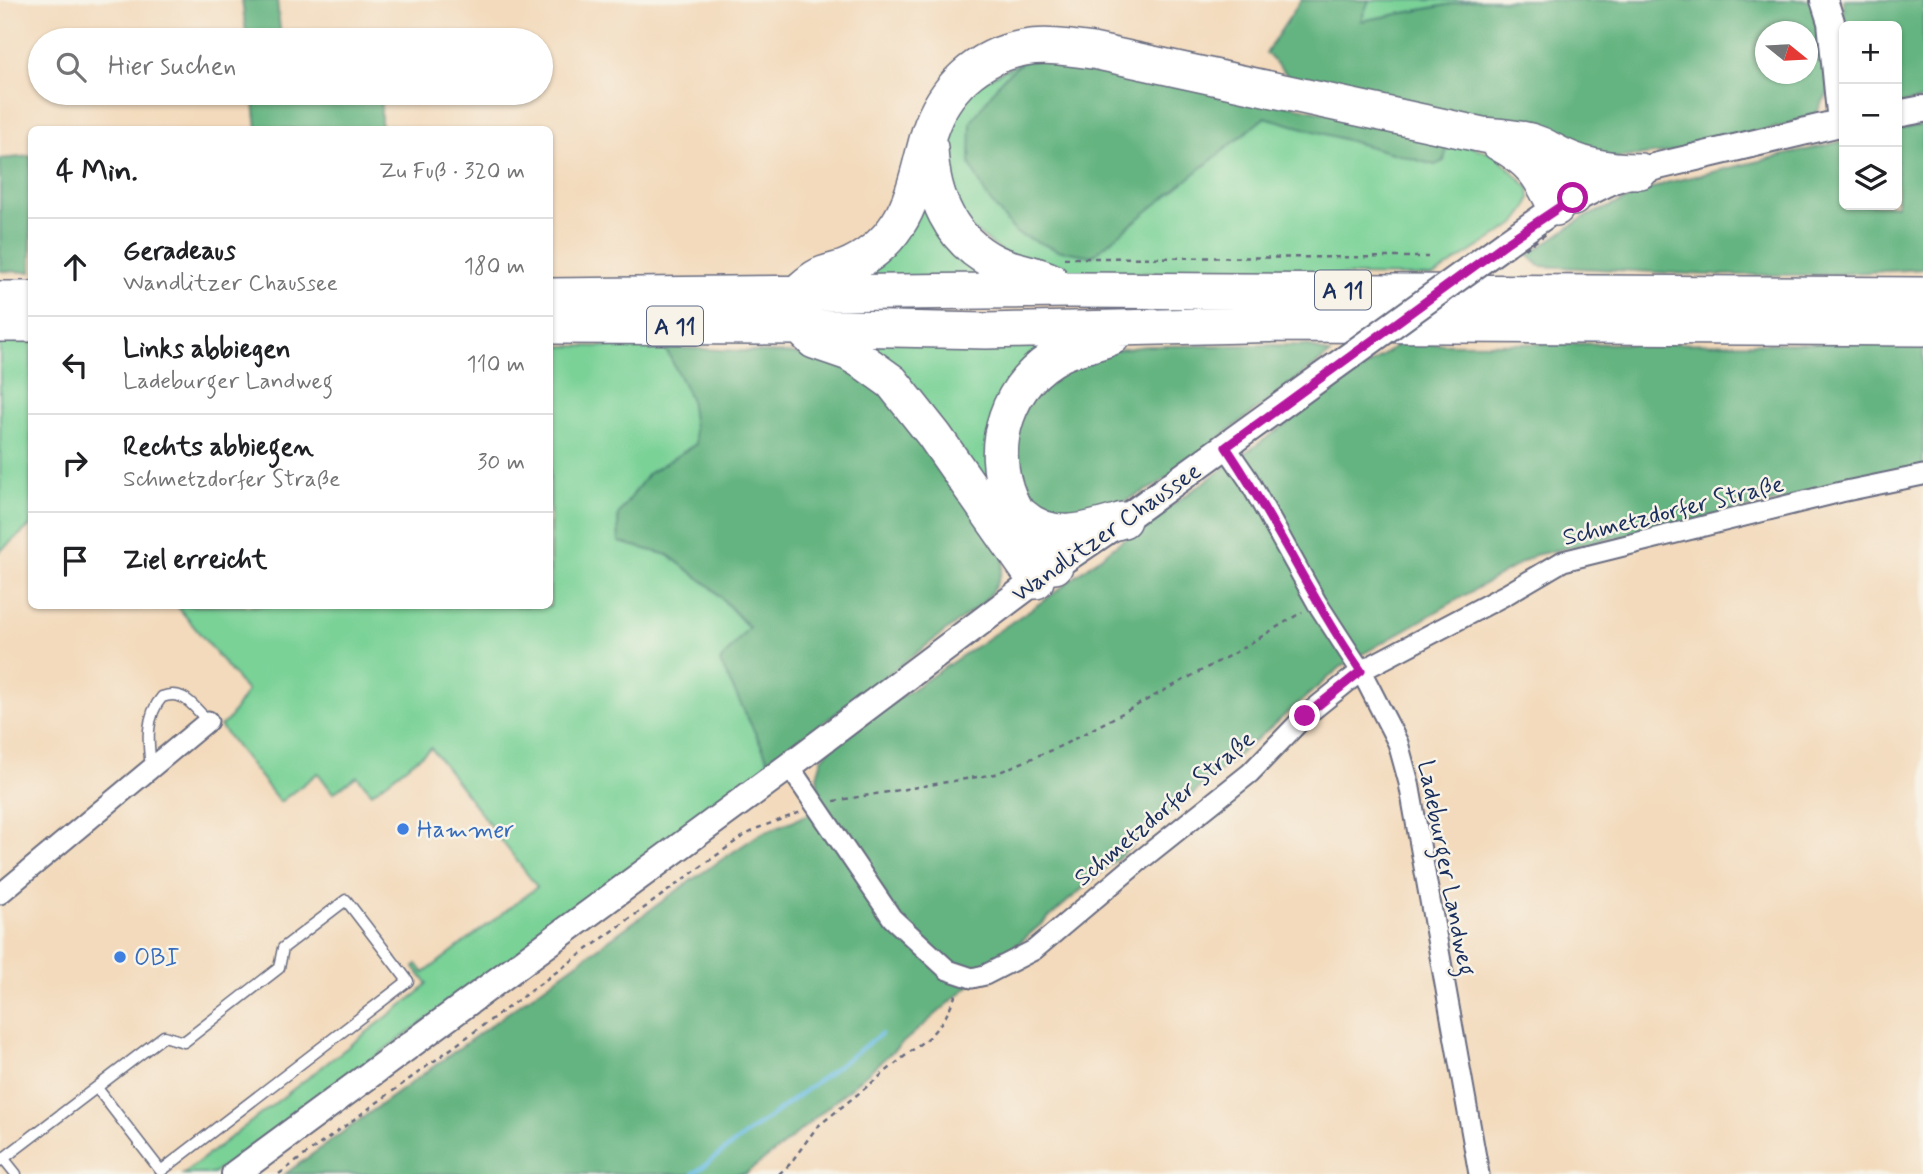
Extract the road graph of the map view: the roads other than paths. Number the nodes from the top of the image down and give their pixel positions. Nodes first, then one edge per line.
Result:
1 (1824, 0) edge
2 (1839, 86) edge
3 (1923, 110) edge
4 (1902, 113) edge
5 (1839, 124) edge
6 (929, 134) junction
7 (1483, 135) junction
8 (1549, 149) junction
9 (1640, 171) junction
10 (1565, 203) junction
11 (1070, 290) junction
12 (1923, 295) edge
13 (553, 296) edge
14 (0, 299) edge
15 (28, 299) edge
16 (798, 311) junction
17 (0, 324) edge
18 (28, 324) edge
19 (553, 326) edge
20 (1129, 326) junction
21 (1923, 328) edge
22 (1226, 447) junction
23 (1923, 475) edge
24 (1014, 510) junction
25 (1123, 520) junction
26 (1045, 573) junction
27 (1361, 671) junction
28 (208, 721) joint
29 (789, 766) junction
30 (151, 768) junction
31 (0, 894) edge
32 (97, 1088) junction
33 (2, 1160) edge
34 (243, 1168) edge
35 (159, 1173) edge
36 (16, 1174) edge
37 (1479, 1174) edge

1 - 2 main road
3 - 4 main road
5 - 9 main road, Wandlitzer Chaussee
6 - 7 highway
6 - 11 highway
6 - 16 highway
7 - 8 highway
7 - 10 highway
8 - 9 highway
8 - 10 highway
9 - 10 main road, Wandlitzer Chaussee
10 - 22 main road, Wandlitzer Chaussee, bridge
11 - 12 highway, A 11
11 - 16 highway, A 11
13 - 16 highway, A 11
14 - 15 highway
16 - 19 highway, A 11
16 - 20 highway, A 11
16 - 26 highway
17 - 18 highway
20 - 21 highway, A 11
20 - 24 highway
22 - 25 main road, Wandlitzer Chaussee
22 - 27 street, Ladeburger Landweg
23 - 27 street, Schmetzdorfer Straße
24 - 25 highway
24 - 26 highway
25 - 26 main road, Wandlitzer Chaussee
26 - 29 main road, Wandlitzer Chaussee
27 - 29 street, Schmetzdorfer Straße
27 - 37 street, Ladeburger Landweg
28 - 30 street
28 - 30 lane
29 - 34 main road, Wandlitzer Chaussee
30 - 31 street
32 - 33 lane
32 - 35 lane
32 - 35 lane
33 - 36 lane

